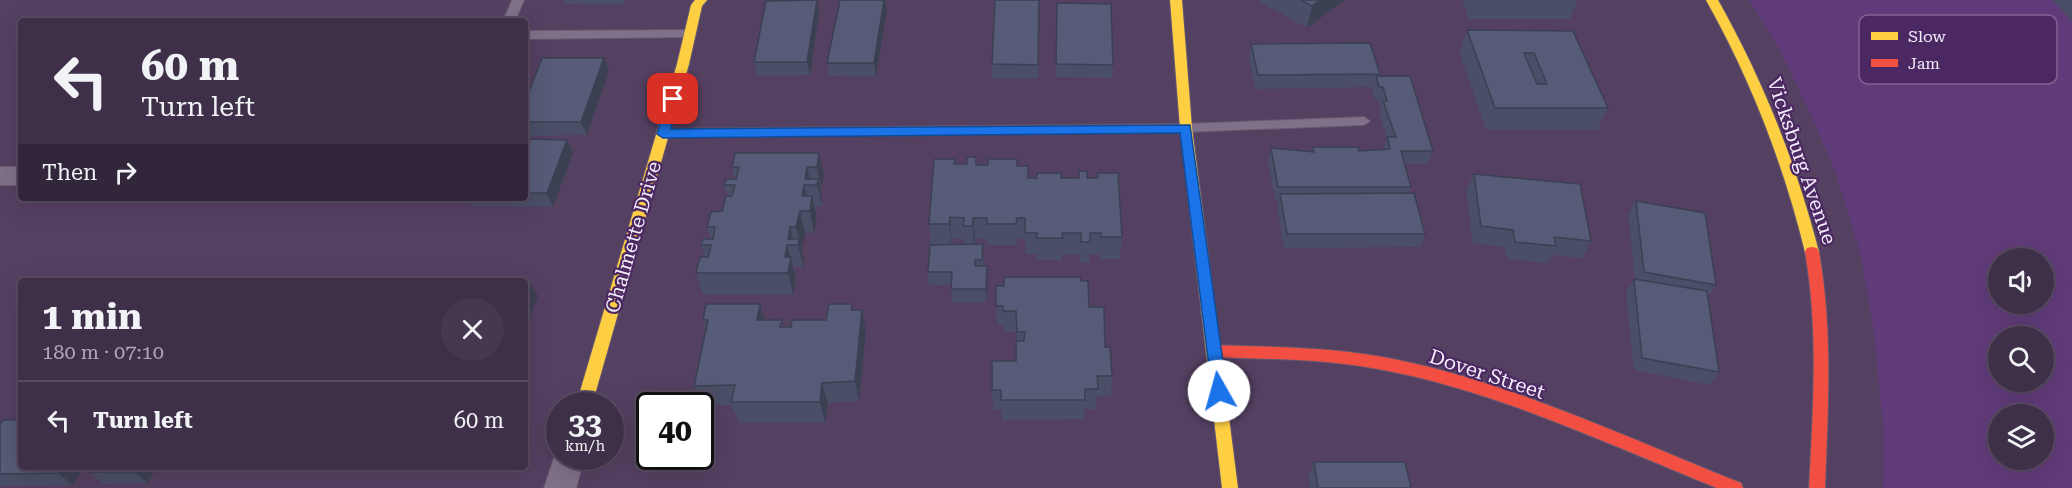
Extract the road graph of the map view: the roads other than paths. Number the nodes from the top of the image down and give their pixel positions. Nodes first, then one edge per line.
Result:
1 (518, 0) edge
2 (701, 0) edge
3 (1176, 0) edge
4 (1712, 0) edge
5 (510, 18) edge
6 (690, 34) junction
7 (528, 35) edge
8 (1364, 121) dead end
9 (1186, 128) junction
10 (663, 134) junction
11 (0, 176) edge
12 (18, 176) edge
13 (1214, 351) junction
14 (588, 392) edge
15 (565, 470) edge
16 (560, 488) edge
17 (1230, 488) edge
18 (1735, 488) edge
19 (1817, 488) edge

1 - 5 lane
2 - 6 street, Chalmette Drive
3 - 9 street
4 - 19 street, Vicksburg Avenue
6 - 7 lane
6 - 10 street, Chalmette Drive
8 - 9 lane
9 - 10 lane
9 - 13 street
10 - 14 street, Chalmette Drive
11 - 12 street
13 - 17 street
13 - 18 street, Dover Street
15 - 16 street

